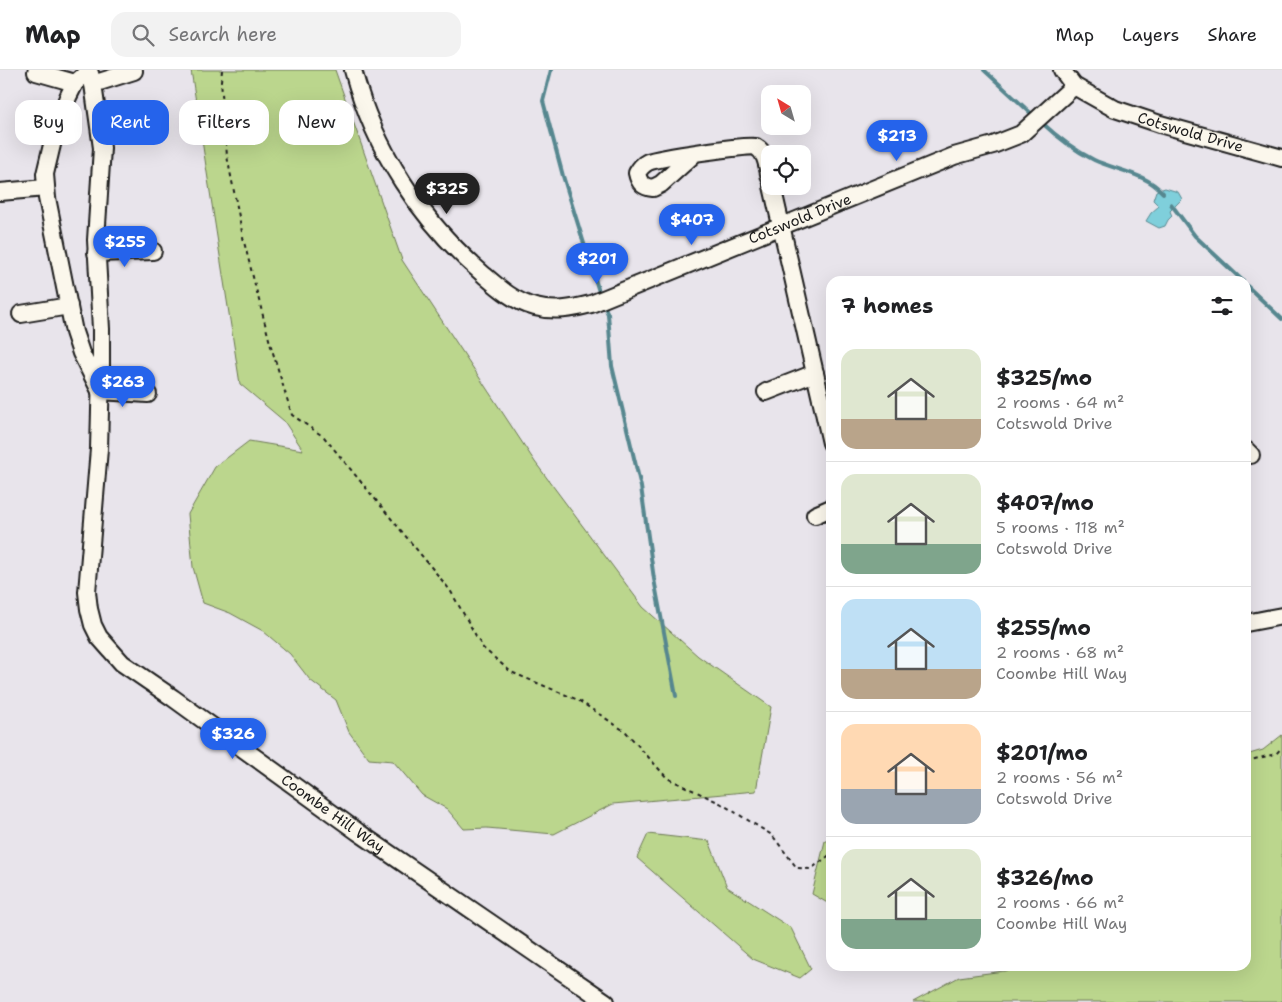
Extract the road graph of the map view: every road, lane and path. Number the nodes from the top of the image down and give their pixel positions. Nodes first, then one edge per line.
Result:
1 (222, 70) edge
2 (353, 70) edge
3 (1062, 70) edge
4 (134, 71) edge
5 (36, 72) dead end
6 (90, 75) edge
7 (75, 84) junction
8 (1074, 86) junction
9 (761, 151) edge
10 (692, 155) dead end
11 (1282, 158) edge
12 (46, 188) junction
13 (0, 192) edge
14 (774, 195) edge
15 (781, 225) junction
16 (152, 252) dead end
17 (96, 253) junction
18 (69, 306) junction
19 (21, 314) dead end
20 (101, 338) junction
21 (78, 344) junction
22 (821, 379) edge
23 (100, 391) junction
24 (766, 392) dead end
25 (148, 394) dead end
26 (826, 410) edge
27 (826, 510) edge
28 (814, 515) dead end
29 (1282, 616) edge
30 (1251, 622) edge
31 (1282, 747) edge
32 (1251, 760) edge
33 (826, 858) edge
34 (606, 1002) edge

1 - 33 path
2 - 15 street, Cotswold Drive
3 - 8 street
4 - 6 street, Coombe Hill Way
5 - 7 street
6 - 7 street, Coombe Hill Way
6 - 17 street, Coombe Hill Way
7 - 12 street, Coombe Hill Way
8 - 11 street, Cotswold Drive
8 - 15 street, Cotswold Drive
9 - 10 street
12 - 13 street
12 - 18 street, Coombe Hill Way
14 - 15 street
15 - 22 street
16 - 17 street
17 - 20 street, Coombe Hill Way
18 - 19 street
18 - 21 street, Coombe Hill Way
20 - 21 street
20 - 23 street, Coombe Hill Way
21 - 23 street, Coombe Hill Way
22 - 24 street
22 - 26 street
23 - 25 street
23 - 34 street, Coombe Hill Way
27 - 28 street
29 - 30 street
31 - 32 path

